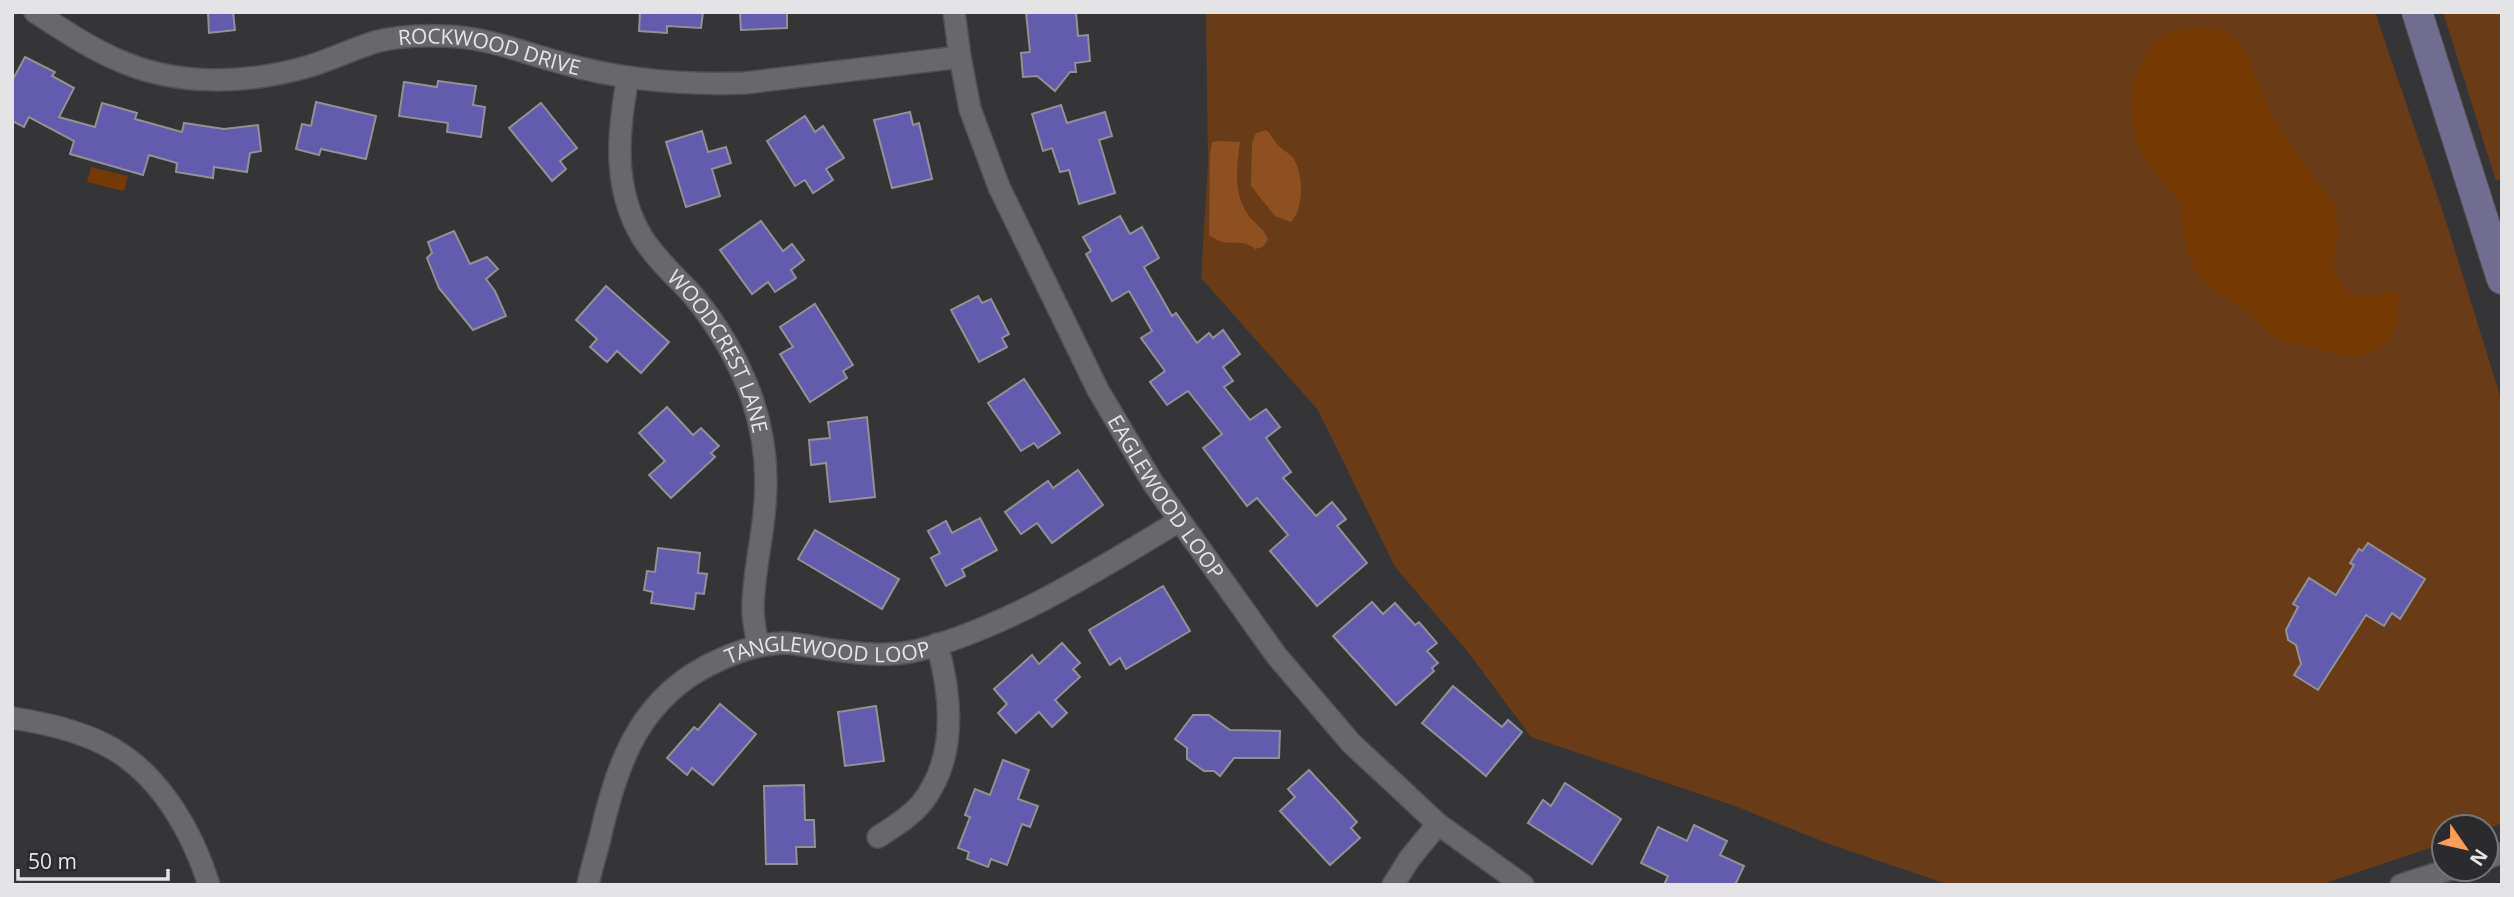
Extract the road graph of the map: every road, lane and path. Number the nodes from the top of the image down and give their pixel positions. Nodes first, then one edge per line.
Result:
1 (35, 12) edge
2 (954, 12) edge
3 (2417, 12) edge
4 (960, 57) junction
5 (628, 77) junction
6 (2502, 279) edge
7 (1179, 521) junction
8 (937, 644) junction
9 (758, 646) junction
10 (12, 718) edge
11 (1438, 824) junction
12 (878, 837) dead end
13 (2430, 876) edge
14 (208, 885) edge
15 (588, 885) edge
16 (1393, 885) edge
17 (1523, 885) edge
18 (2401, 885) edge

1 - 5 street, ROCKWOOD DRIVE
2 - 4 street, EAGLEWOOD LOOP
3 - 6 main road
4 - 5 street, ROCKWOOD DRIVE
4 - 7 street, EAGLEWOOD LOOP
5 - 9 street, WOODCREST LANE
7 - 8 street, TANGLEWOOD LOOP
7 - 11 street, EAGLEWOOD LOOP
8 - 9 street, TANGLEWOOD LOOP
8 - 12 street
9 - 15 street, TANGLEWOOD LOOP
10 - 14 street
11 - 16 street
11 - 17 street, EAGLEWOOD LOOP
13 - 18 street

